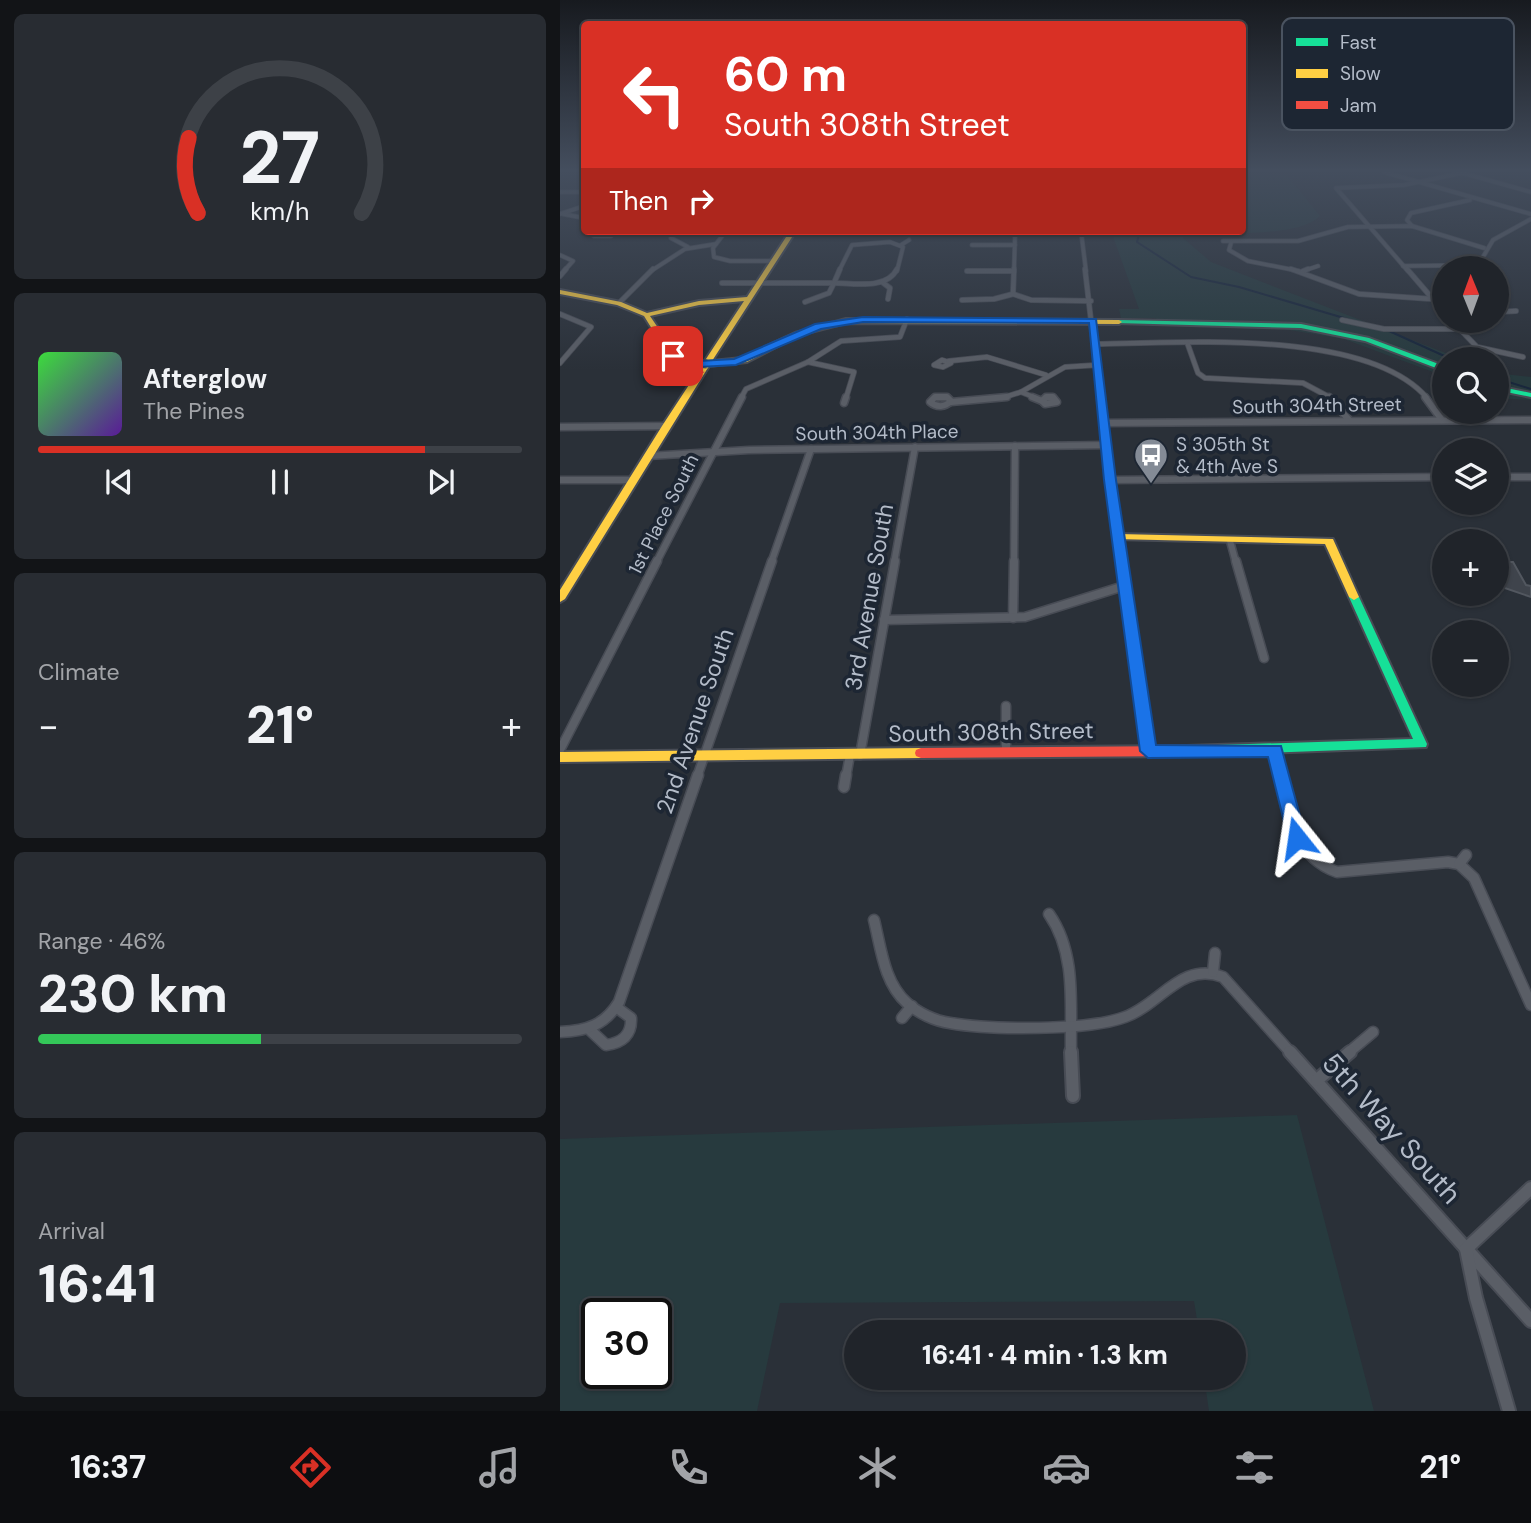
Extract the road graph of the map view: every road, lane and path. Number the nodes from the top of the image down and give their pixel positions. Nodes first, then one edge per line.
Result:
1 (672, 238) edge
2 (721, 238) edge
3 (789, 238) edge
4 (1013, 238) edge
5 (1082, 238) edge
6 (1311, 238) edge
7 (1378, 238) edge
8 (1451, 238) edge
9 (1496, 238) edge
10 (1223, 241) dead end
11 (1231, 243) junction
12 (716, 244) junction
13 (898, 244) junction
14 (1015, 245) junction
15 (972, 246) dead end
16 (688, 247) junction
17 (1484, 248) junction
18 (560, 255) edge
19 (580, 256) dead end
20 (1484, 256) edge
21 (570, 258) junction
22 (654, 258) dead end
23 (666, 258) junction
24 (774, 261) junction
25 (1403, 265) junction
26 (1432, 265) edge
27 (1318, 266) dead end
28 (967, 271) dead end
29 (1014, 271) junction
30 (1301, 272) junction
31 (560, 276) edge
32 (631, 281) dead end
33 (642, 281) junction
34 (882, 282) junction
35 (722, 283) dead end
36 (759, 283) junction
37 (834, 283) junction
38 (560, 292) edge
39 (1013, 294) junction
40 (749, 299) junction
41 (888, 299) dead end
42 (1432, 299) joint
43 (962, 300) dead end
44 (1091, 301) junction
45 (805, 302) dead end
46 (619, 303) junction
47 (1509, 312) edge
48 (1516, 312) dead end
49 (560, 314) edge
50 (646, 315) junction
51 (907, 319) junction
52 (1342, 320) dead end
53 (1093, 321) junction
54 (1432, 329) edge
55 (1463, 333) edge
56 (1096, 344) junction
57 (1188, 345) junction
58 (1523, 357) dead end
59 (949, 361) dead end
60 (808, 362) junction
61 (560, 363) edge
62 (1432, 364) edge
63 (1097, 365) junction
64 (704, 368) junction
65 (1046, 375) junction
66 (1509, 391) edge
67 (1021, 392) junction
68 (1531, 395) edge
69 (1042, 401) dead end
70 (951, 402) dead end
71 (844, 403) dead end
72 (1432, 406) edge
73 (1349, 420) junction
74 (1432, 420) edge
75 (1509, 420) edge
76 (1531, 420) edge
77 (1103, 423) junction
78 (666, 426) junction
79 (560, 427) edge
80 (1106, 445) junction
81 (1015, 446) junction
82 (915, 447) junction
83 (811, 449) junction
84 (712, 454) junction
85 (648, 456) junction
86 (1432, 477) edge
87 (1509, 477) edge
88 (1531, 477) edge
89 (560, 480) edge
90 (634, 480) junction
91 (1110, 480) junction
92 (1118, 537) junction
93 (1230, 541) junction
94 (1124, 586) junction
95 (560, 599) edge
96 (1013, 618) junction
97 (884, 620) junction
98 (1264, 658) dead end
99 (1006, 706) dead end
100 (560, 750) edge
101 (1275, 750) junction
102 (1148, 751) junction
103 (1006, 753) junction
104 (855, 755) junction
105 (706, 756) junction
106 (560, 757) edge
107 (844, 787) dead end
108 (1049, 914) dead end
109 (874, 920) dead end
110 (1215, 953) dead end
111 (1213, 972) junction
112 (1531, 1005) edge
113 (912, 1006) junction
114 (616, 1007) junction
115 (902, 1018) dead end
116 (1071, 1024) junction
117 (590, 1030) junction
118 (560, 1032) edge
119 (1373, 1032) dead end
120 (1317, 1080) junction
121 (1073, 1096) dead end
122 (1531, 1188) edge
123 (1466, 1249) junction
124 (1531, 1321) edge
125 (1509, 1411) edge

1 - 16 street
2 - 12 street
3 - 24 main road
4 - 14 street
5 - 44 street
6 - 11 street
7 - 25 street
8 - 17 street
9 - 17 street
10 - 11 street
11 - 30 street
12 - 16 street
12 - 24 street
13 - 13 street
13 - 34 street
13 - 37 street
14 - 15 street
14 - 29 street
16 - 23 street
17 - 20 street
18 - 21 street
19 - 21 street
21 - 31 street
22 - 23 street
23 - 33 street
24 - 36 main road
25 - 26 street
25 - 42 street
27 - 30 street
28 - 29 street
29 - 39 street
30 - 42 street
32 - 33 street
33 - 46 street
34 - 37 street
34 - 41 street
35 - 36 street
36 - 37 street
36 - 40 main road
37 - 45 street
38 - 46 main road
39 - 43 street
39 - 44 street
40 - 50 main road
40 - 64 main road
44 - 53 street
46 - 50 main road
47 - 48 street
49 - 61 street
50 - 64 main road, bridge
51 - 53 main road
51 - 60 street, 1st Place South
51 - 64 main road
52 - 54 street
53 - 56 street
53 - 62 main road
55 - 58 street
56 - 57 street
56 - 63 street
57 - 72 street
57 - 73 street
59 - 65 street
60 - 71 street
60 - 84 street, 1st Place South
63 - 65 street
63 - 77 street
64 - 78 main road
65 - 67 street
66 - 68 main road
67 - 69 street
67 - 70 street
73 - 74 street, South 304th Street
73 - 77 street, South 304th Street
75 - 76 street, South 304th Street
77 - 80 street
78 - 79 street
78 - 85 main road
80 - 81 street, South 304th Place
80 - 91 street
81 - 82 street, South 304th Place
81 - 96 street
82 - 83 street, South 304th Place
82 - 97 street, 3rd Avenue South
83 - 84 street, South 304th Place
83 - 105 street, 2nd Avenue South
84 - 85 street, South 304th Place
84 - 100 street, 1st Place South
85 - 90 main road
86 - 91 street
87 - 88 street
89 - 90 street
90 - 95 main road
91 - 92 street
92 - 93 main road
92 - 94 street
93 - 98 street
93 - 101 main road, South 308th Street
94 - 96 street
94 - 102 street
96 - 97 street
97 - 104 street, 3rd Avenue South
99 - 103 street
101 - 102 main road, South 308th Street
101 - 112 street
102 - 103 main road, South 308th Street
103 - 104 main road, South 308th Street
104 - 105 main road, South 308th Street
104 - 107 street, 3rd Avenue South
105 - 106 main road, South 308th Street
105 - 114 street, 2nd Avenue South
108 - 116 street
109 - 113 street
110 - 111 street
111 - 116 street
111 - 120 street, 5th Way South
113 - 115 street
113 - 116 street
114 - 117 street, 2nd Avenue South
114 - 117 street
116 - 121 street
117 - 118 street
119 - 120 street
120 - 123 street, 5th Way South
122 - 123 street
123 - 124 street, 5th Way South
123 - 125 street

